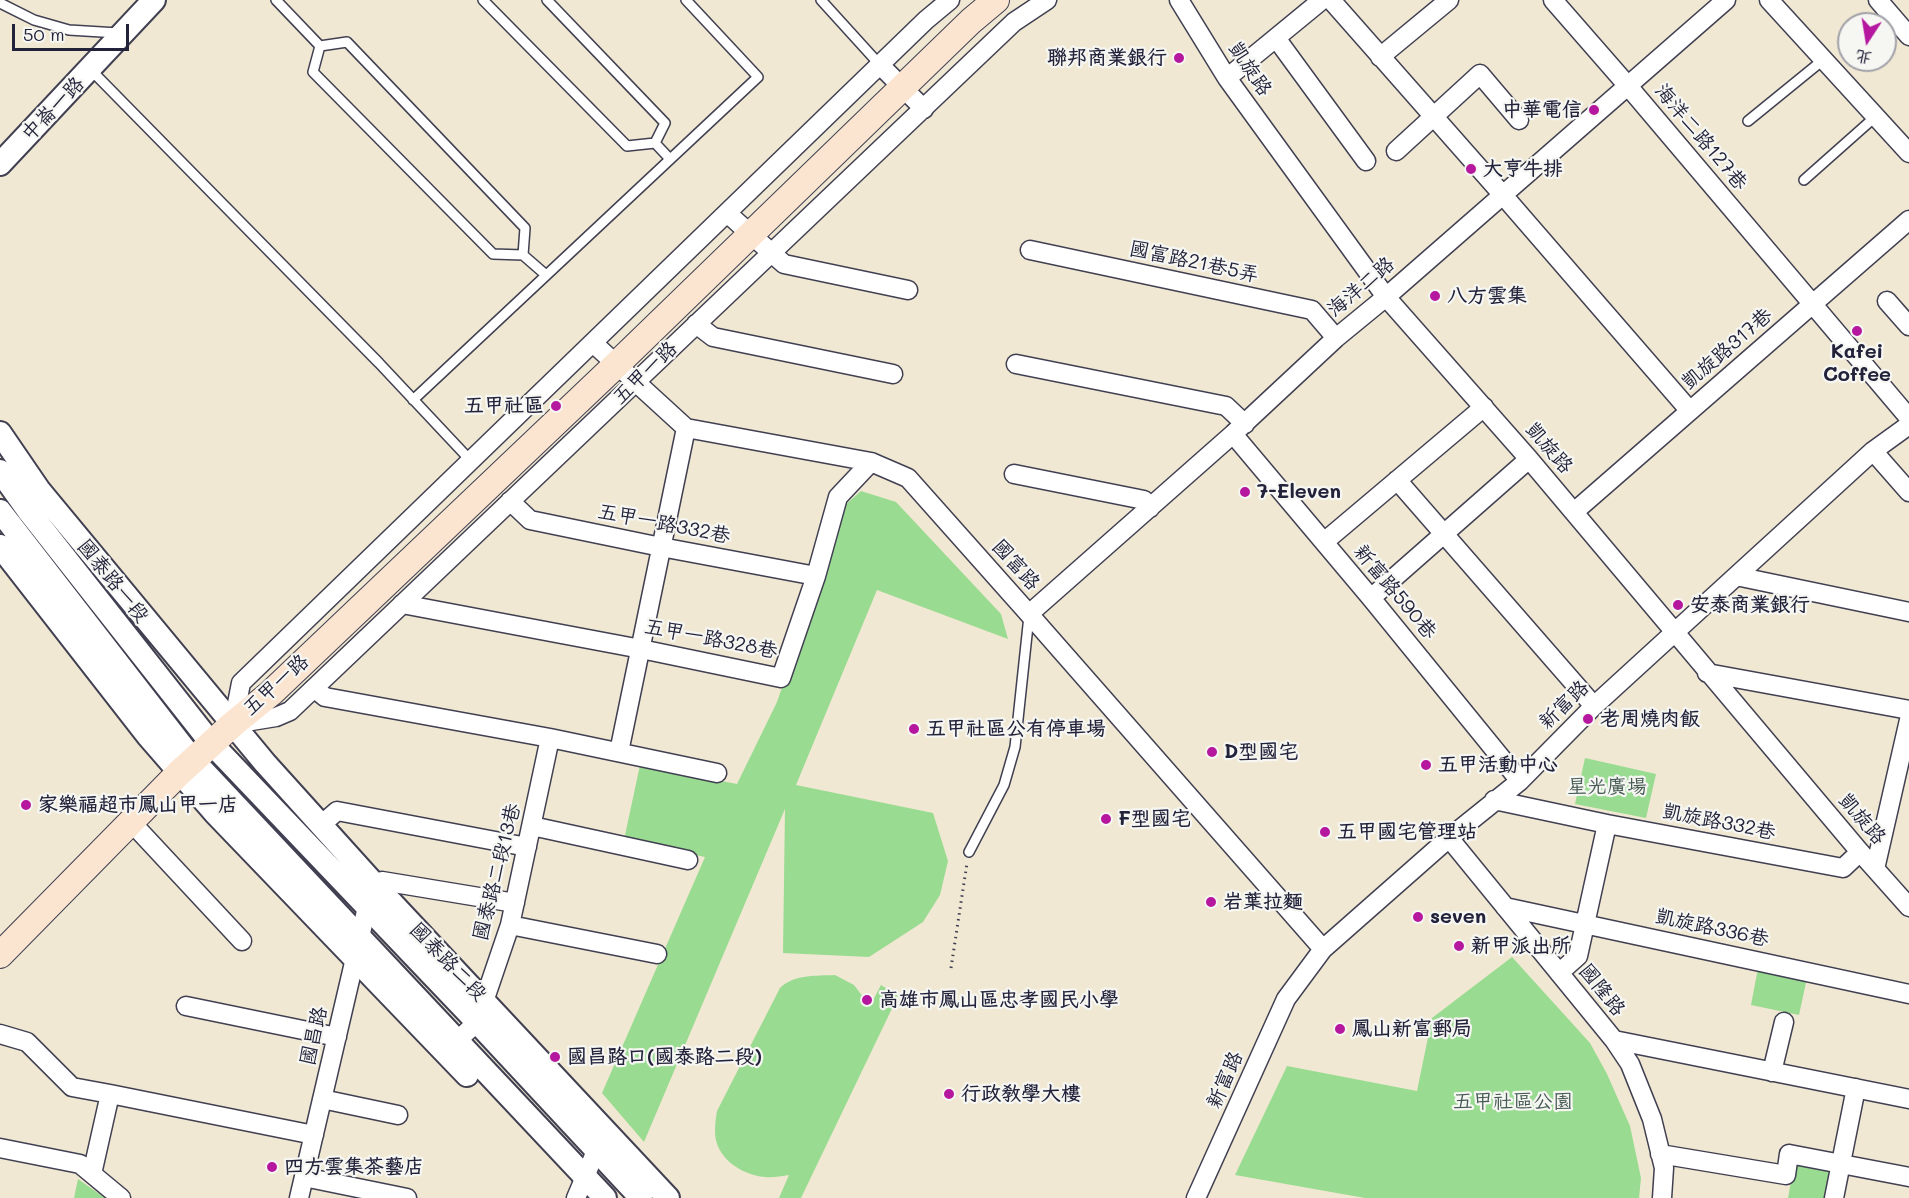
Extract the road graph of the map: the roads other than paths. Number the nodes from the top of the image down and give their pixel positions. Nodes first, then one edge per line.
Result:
1 (154, 0) edge
2 (276, 0) edge
3 (483, 0) edge
4 (547, 0) edge
5 (687, 0) edge
6 (821, 0) edge
7 (950, 0) edge
8 (996, 0) edge
9 (1047, 0) edge
10 (1179, 0) edge
11 (1322, 0) edge
12 (1331, 0) edge
13 (1449, 0) edge
14 (1553, 0) edge
15 (1726, 0) edge
16 (1769, 0) edge
17 (1878, 0) edge
18 (0, 3) edge
19 (123, 33) junction
20 (1909, 36) edge
21 (1276, 38) junction
22 (320, 46) junction
23 (1380, 57) junction
24 (1823, 60) junction
25 (880, 65) junction
26 (90, 69) junction
27 (1227, 78) junction
28 (1628, 86) junction
29 (903, 87) junction
30 (924, 109) junction
31 (1875, 117) junction
32 (1433, 118) junction
33 (1519, 120) dead end
34 (1748, 121) dead end
35 (655, 143) junction
36 (1396, 151) dead end
37 (1909, 153) edge
38 (670, 159) junction
39 (1366, 161) dead end
40 (0, 164) edge
41 (1804, 180) dead end
42 (1502, 194) junction
43 (727, 213) junction
44 (1909, 220) edge
45 (750, 233) junction
46 (1030, 250) dead end
47 (772, 252) junction
48 (523, 255) junction
49 (546, 276) junction
50 (908, 290) dead end
51 (1386, 297) junction
52 (1887, 301) dead end
53 (1814, 304) junction
54 (696, 324) junction
55 (1909, 326) edge
56 (1336, 338) junction
57 (593, 343) junction
58 (1016, 364) dead end
59 (616, 365) junction
60 (893, 374) dead end
61 (636, 382) junction
62 (413, 400) junction
63 (1484, 407) junction
64 (1690, 411) junction
65 (1909, 418) edge
66 (1909, 424) edge
67 (686, 428) junction
68 (1239, 429) junction
69 (0, 433) edge
70 (1873, 451) junction
71 (1529, 459) junction
72 (471, 461) junction
73 (871, 462) junction
74 (0, 471) edge
75 (1014, 474) dead end
76 (1397, 480) junction
77 (1909, 492) edge
78 (31, 497) junction
79 (510, 501) junction
80 (1150, 508) junction
81 (1574, 512) junction
82 (2, 519) edge
83 (1445, 533) junction
84 (1324, 542) junction
85 (0, 546) edge
86 (661, 547) junction
87 (816, 576) junction
88 (1736, 576) junction
89 (1371, 598) junction
90 (402, 604) junction
91 (1909, 612) edge
92 (1029, 614) junction
93 (1674, 632) junction
94 (641, 649) junction
95 (1707, 673) junction
96 (314, 688) junction
97 (1594, 706) junction
98 (1909, 710) edge
99 (1909, 720) edge
100 (233, 724) junction
101 (550, 738) junction
102 (619, 752) junction
103 (194, 758) junction
104 (717, 773) dead end
105 (1520, 781) junction
106 (1902, 785) edge
107 (1494, 800) junction
108 (132, 823) junction
109 (1607, 824) junction
110 (321, 825) junction
111 (532, 826) junction
112 (1449, 838) junction
113 (527, 847) junction
114 (969, 852) road end
115 (1860, 852) junction
116 (688, 860) dead end
117 (1875, 869) junction
118 (371, 896) junction
119 (515, 903) junction
120 (1505, 907) junction
121 (1909, 907) edge
122 (1585, 924) junction
123 (510, 925) junction
124 (242, 941) dead end
125 (357, 947) junction
126 (1323, 949) junction
127 (657, 954) dead end
128 (0, 955) edge
129 (1559, 973) junction
130 (1909, 994) edge
131 (484, 1000) junction
132 (186, 1006) dead end
133 (477, 1022) junction
134 (1784, 1022) dead end
135 (0, 1034) edge
136 (337, 1037) junction
137 (1614, 1040) junction
138 (457, 1041) junction
139 (1772, 1071) junction
140 (1856, 1088) junction
141 (110, 1094) junction
142 (322, 1099) junction
143 (1909, 1099) edge
144 (398, 1115) dead end
145 (604, 1129) junction
146 (314, 1135) junction
147 (0, 1148) edge
148 (596, 1152) junction
149 (1660, 1154) junction
150 (1841, 1164) junction
151 (92, 1174) junction
152 (304, 1177) junction
153 (1909, 1177) edge
154 (582, 1191) edge
155 (121, 1198) edge
156 (299, 1198) edge
157 (407, 1198) edge
158 (605, 1198) edge
159 (640, 1198) edge
160 (668, 1198) edge
161 (1196, 1198) edge
162 (1662, 1198) edge
163 (1833, 1198) edge

1 - 19 street, 中崙一路
2 - 22 lane
3 - 35 lane
4 - 35 lane
5 - 38 lane
6 - 25 lane
7 - 25 street, 五甲一路
8 - 29 main road, 五甲一路
9 - 30 street, 五甲一路
10 - 27 street, 凱旋路
11 - 21 street
12 - 23 street
13 - 23 street
14 - 28 street, 海洋二路127巷
15 - 28 street, 海洋二路
16 - 24 street
17 - 20 street
18 - 19 lane
19 - 26 street, 中崙一路
21 - 27 street
21 - 39 street
22 - 48 lane
22 - 48 lane
23 - 32 street
24 - 31 street
24 - 34 lane
25 - 29 street
25 - 43 street, 五甲一路
26 - 40 street, 中崙一路
26 - 62 lane
27 - 51 street, 凱旋路
28 - 42 street, 海洋二路
28 - 53 street, 海洋二路127巷
29 - 30 street
29 - 45 main road, 五甲一路
30 - 47 street, 五甲一路
31 - 37 street
31 - 41 lane
32 - 33 street
32 - 36 street
32 - 42 street
35 - 38 lane
38 - 49 lane
42 - 51 street, 海洋二路
42 - 64 street
43 - 45 street
43 - 57 street, 五甲一路
44 - 53 street, 凱旋路317巷
45 - 47 street
45 - 59 main road, 五甲一路
46 - 56 street, 國富路21巷5弄
47 - 50 street
47 - 54 street, 五甲一路
48 - 49 lane
49 - 62 lane
51 - 56 street, 海洋二路
51 - 63 street, 凱旋路
52 - 55 street
53 - 64 street, 凱旋路317巷
53 - 65 street, 海洋二路127巷
54 - 60 street
54 - 61 street, 五甲一路
56 - 68 street, 海洋二路
57 - 59 street
57 - 72 street, 五甲一路
58 - 68 street, 新富路590巷
59 - 61 street
59 - 100 main road, 五甲一路
61 - 67 street
61 - 79 street, 五甲一路
62 - 72 lane
63 - 71 street, 凱旋路
63 - 76 street
64 - 81 street, 凱旋路317巷
66 - 70 street, 新富路
67 - 73 street, 國富路
67 - 86 street
68 - 80 street, 海洋二路
68 - 84 street, 新富路590巷
69 - 78 street, 國泰路一段
70 - 77 street
70 - 88 street, 新富路
71 - 81 street, 凱旋路
71 - 83 street
72 - 100 street, 五甲一路
73 - 87 street, 五甲一路328巷
73 - 92 street, 國富路
74 - 78 street, 國泰路一段
75 - 80 street
76 - 83 street
76 - 84 street
78 - 82 street
78 - 100 street, 國泰路一段
78 - 103 street, 國泰路一段
79 - 86 street, 五甲一路332巷
79 - 90 street, 五甲一路
80 - 92 street, 海洋二路
81 - 93 street, 凱旋路
82 - 103 street
83 - 89 street
83 - 97 street
84 - 89 street, 新富路590巷
85 - 103 street
86 - 87 street, 五甲一路332巷
86 - 94 street
87 - 94 street, 五甲一路328巷
88 - 91 street
88 - 93 street, 新富路
89 - 105 street, 新富路590巷
90 - 94 street, 五甲一路328巷
90 - 96 street, 五甲一路
92 - 114 lane
92 - 126 street, 國富路
93 - 95 street, 凱旋路
93 - 97 street, 新富路
94 - 102 street
95 - 98 street
95 - 115 street, 凱旋路
96 - 100 street, 五甲一路
96 - 101 street
97 - 105 street, 新富路
99 - 106 street
100 - 103 main road, 五甲一路
100 - 110 street, 國泰路二段
101 - 102 street
101 - 111 street, 國泰路二段13巷
102 - 104 street
103 - 108 main road, 五甲一路
103 - 118 street, 國泰路二段
103 - 125 street
105 - 107 street, 新富路
106 - 117 street
107 - 109 street, 凱旋路332巷
107 - 112 street, 新富路
108 - 124 street
108 - 128 main road, 五甲一路
109 - 115 street, 凱旋路332巷
109 - 122 street
110 - 113 street
110 - 118 street, 國泰路二段
111 - 113 street, 國泰路二段13巷
111 - 116 street
112 - 120 street, 國隆路
112 - 126 street, 新富路
113 - 119 street, 國泰路二段13巷
115 - 117 street, 凱旋路
117 - 121 street, 凱旋路
118 - 119 street
118 - 125 street, 國昌路
118 - 131 street, 國泰路二段
118 - 133 street, 國泰路二段
119 - 123 street, 國泰路二段13巷
120 - 122 street, 凱旋路336巷
120 - 129 street, 國隆路
122 - 129 street
122 - 130 street, 凱旋路336巷
123 - 127 street
123 - 131 street, 國泰路二段13巷
125 - 136 street, 國昌路
125 - 138 street
125 - 154 street
126 - 161 street, 新富路
129 - 137 street, 國隆路
131 - 133 street, 國泰路二段13巷
131 - 145 street, 國泰路二段
132 - 136 street
133 - 138 street, 國泰路二段13巷
133 - 148 street, 國泰路二段
134 - 139 street
135 - 141 street
136 - 142 street, 國昌路
137 - 139 street
137 - 149 street, 國隆路
138 - 154 street
139 - 140 street
140 - 143 street
140 - 150 street
141 - 146 street
141 - 151 street
142 - 144 street
142 - 146 street, 國昌路
145 - 148 street
145 - 160 street, 國泰路二段
146 - 152 street, 國昌路
147 - 151 street
148 - 154 street
148 - 159 street, 國泰路二段
149 - 150 street
149 - 162 street, 國隆路
150 - 153 street
150 - 163 street
151 - 155 street
152 - 156 street, 國昌路
152 - 157 street
154 - 158 street

